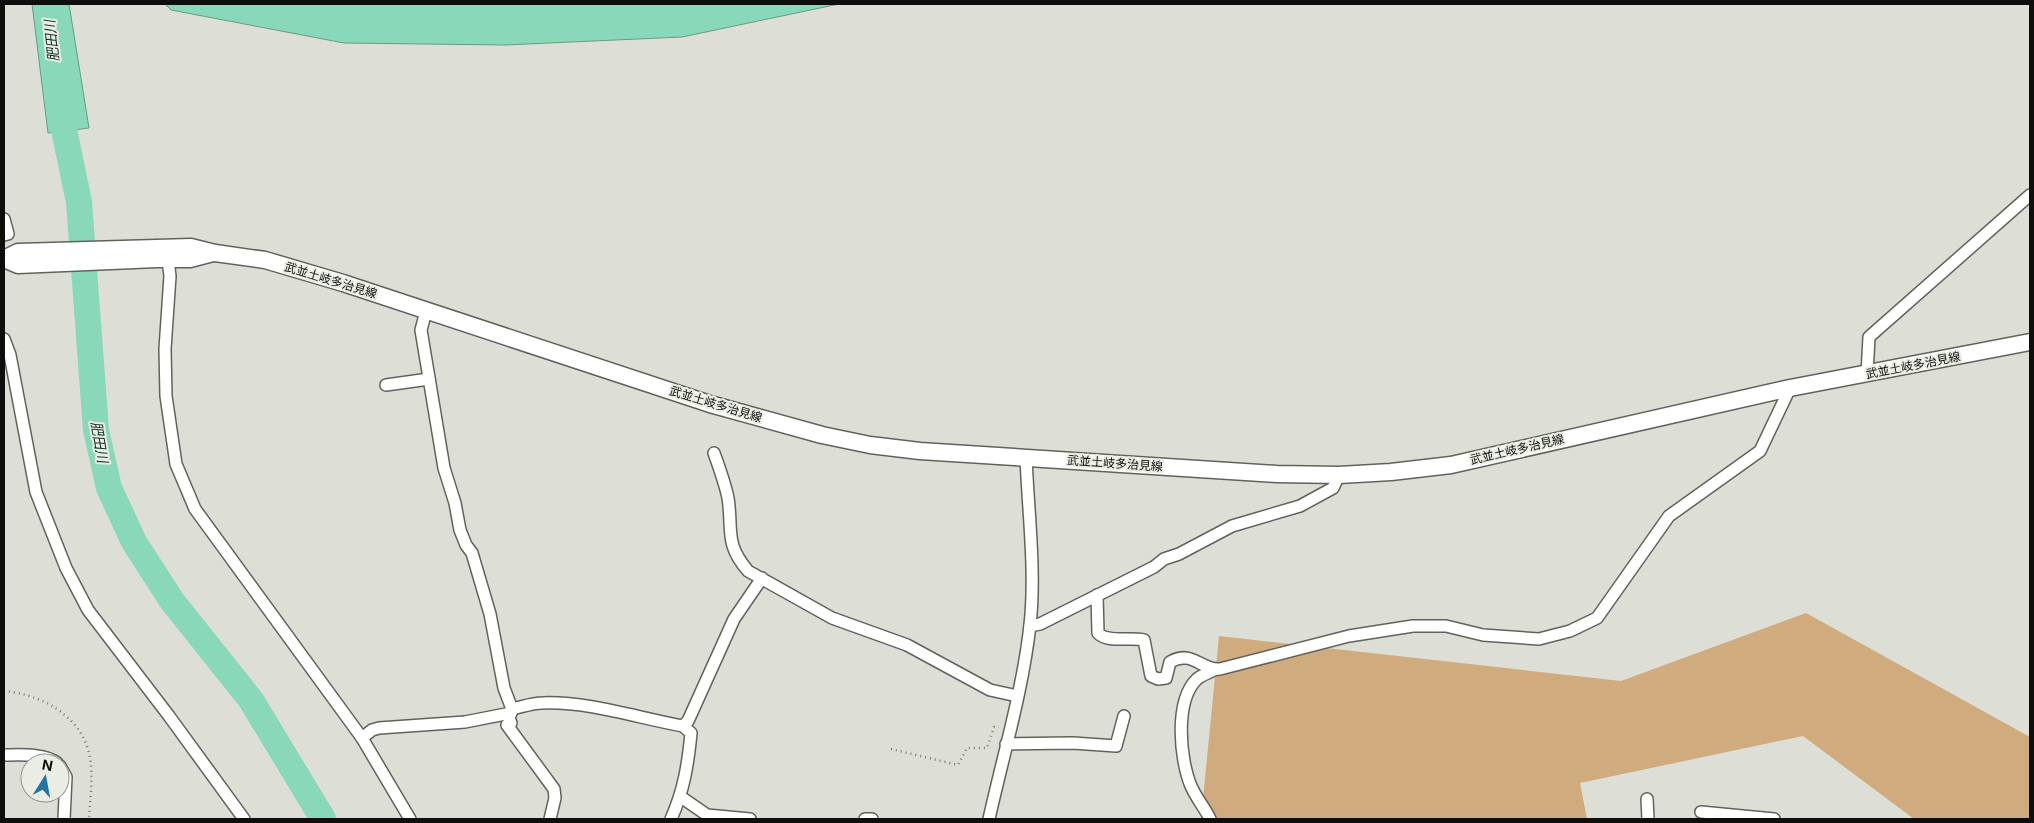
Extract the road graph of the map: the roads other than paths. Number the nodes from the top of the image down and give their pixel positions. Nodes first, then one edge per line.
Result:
1 (2030, 195) edge
2 (4, 219) edge
3 (4, 235) edge
4 (160, 255) junction
5 (11, 259) edge
6 (426, 311) junction
7 (4, 339) edge
8 (2030, 342) edge
9 (1866, 374) junction
10 (429, 380) junction
11 (386, 385) dead end
12 (1790, 388) junction
13 (714, 453) dead end
14 (1026, 457) junction
15 (1339, 475) junction
16 (762, 578) junction
17 (1097, 595) junction
18 (1030, 626) junction
19 (1214, 670) junction
20 (1017, 696) junction
21 (511, 711) junction
22 (1124, 716) dead end
23 (684, 726) junction
24 (362, 738) junction
25 (1006, 744) junction
26 (4, 755) edge
27 (20, 756) edge
28 (681, 797) junction
29 (1647, 799) dead end
30 (65, 803) edge
31 (1701, 812) dead end
32 (64, 819) edge
33 (244, 819) edge
34 (410, 819) edge
35 (550, 819) edge
36 (671, 819) edge
37 (750, 819) edge
38 (865, 819) edge
39 (872, 819) edge
40 (989, 819) edge
41 (1210, 819) edge
42 (1648, 819) edge
43 (1774, 819) edge

1 - 9 street
2 - 3 street
4 - 5 main road, 武並土岐多治見線
4 - 6 main road, 武並土岐多治見線
4 - 24 street
6 - 10 street
6 - 14 main road, 武並土岐多治見線
7 - 33 street
8 - 9 main road, 武並土岐多治見線
9 - 12 main road, 武並土岐多治見線
10 - 11 street
10 - 21 street
12 - 15 main road, 武並土岐多治見線
12 - 19 street
13 - 16 street
14 - 15 main road, 武並土岐多治見線
14 - 18 street
15 - 17 street
16 - 20 street
16 - 23 street
17 - 18 street
17 - 19 street
18 - 20 street
19 - 41 street
20 - 25 street
21 - 23 street
21 - 24 street
21 - 35 street
22 - 25 street
23 - 28 street
24 - 34 street
25 - 40 street
26 - 27 street
28 - 36 street
28 - 37 street
29 - 42 street
30 - 32 street
31 - 43 street
38 - 39 street

